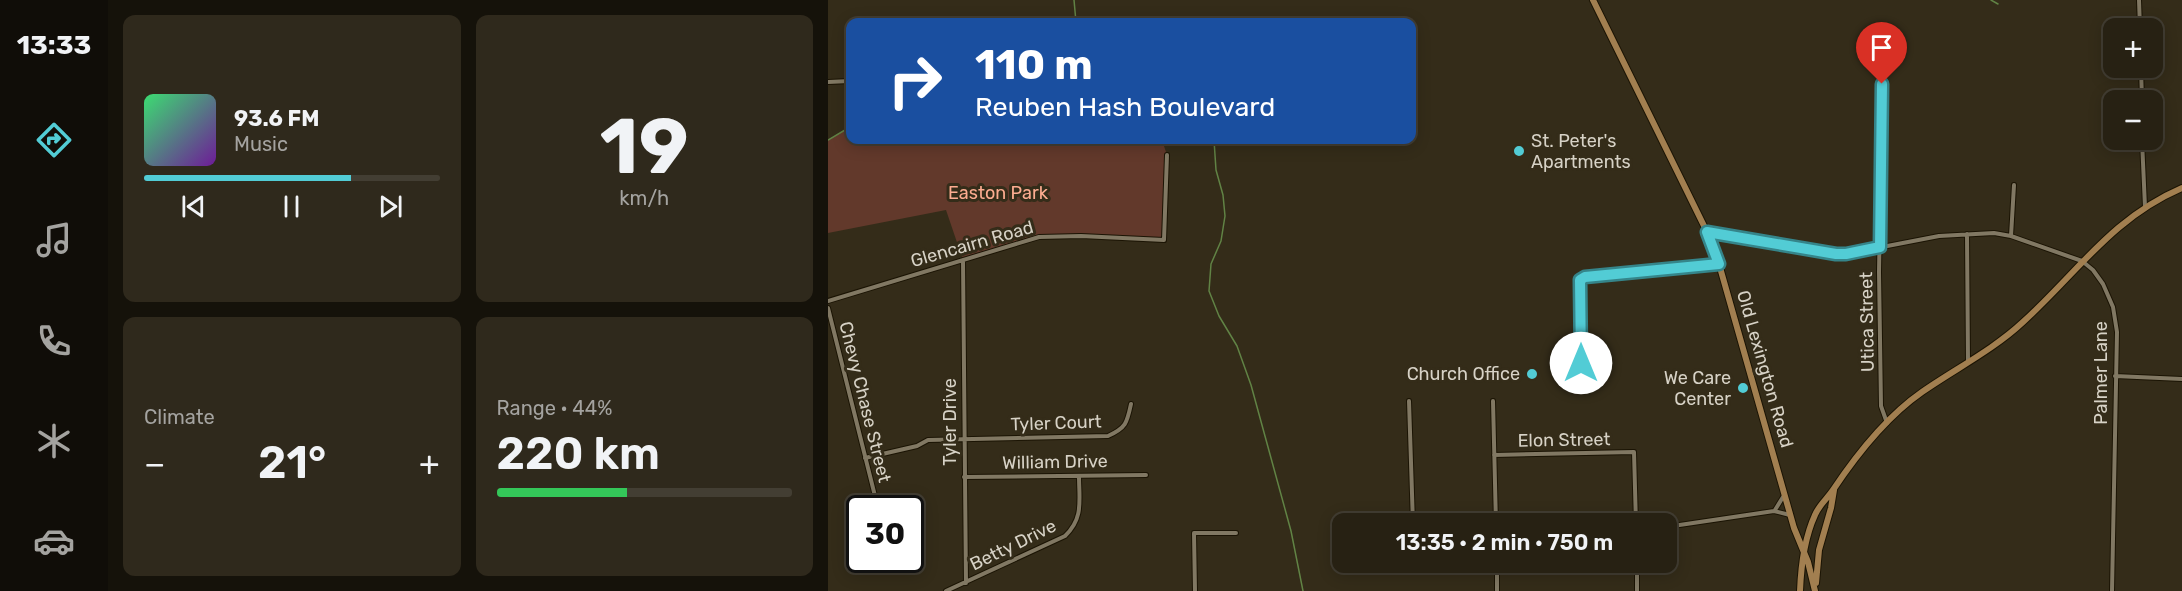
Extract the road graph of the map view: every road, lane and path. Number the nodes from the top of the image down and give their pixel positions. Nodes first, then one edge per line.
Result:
1 (1593, 0) edge
2 (2139, 0) edge
3 (2140, 18) edge
4 (1883, 41) dead end
5 (846, 81) edge
6 (828, 82) edge
7 (2142, 150) edge
8 (1167, 155) dead end
9 (2013, 184) dead end
10 (2182, 188) edge
11 (2145, 207) junction
12 (1707, 232) junction
13 (1967, 234) junction
14 (2011, 236) junction
15 (1880, 247) junction
16 (963, 260) junction
17 (2082, 261) junction
18 (1719, 264) junction
19 (828, 301) edge
20 (828, 308) edge
21 (1581, 363) dead end
22 (1968, 363) junction
23 (2115, 376) junction
24 (2182, 379) edge
25 (1409, 401) dead end
26 (1493, 401) dead end
27 (1131, 404) dead end
28 (1887, 423) junction
29 (963, 440) junction
30 (1494, 455) junction
31 (865, 458) junction
32 (1146, 475) dead end
33 (1079, 476) junction
34 (964, 477) junction
35 (1834, 490) junction
36 (1784, 492) junction
37 (875, 495) edge
38 (1774, 511) junction
39 (1413, 513) edge
40 (1496, 513) edge
41 (1636, 513) edge
42 (1791, 516) junction
43 (1677, 525) edge
44 (1236, 533) dead end
45 (1804, 555) junction
46 (1497, 573) edge
47 (1637, 573) edge
48 (966, 583) junction
49 (946, 591) edge
50 (1195, 591) edge
51 (1497, 591) edge
52 (1637, 591) edge
53 (1800, 591) edge
54 (1815, 591) edge
55 (2112, 591) edge

1 - 12 main road, Old Lexington Road
2 - 3 street
4 - 15 street, Utica Street
5 - 6 street
7 - 11 street
8 - 16 street, Glencairn Road
9 - 14 street
10 - 11 main road
11 - 17 main road
12 - 15 street, Palmer Lane
12 - 18 main road, Old Lexington Road
13 - 14 street, Palmer Lane
13 - 15 street, Palmer Lane
13 - 22 street
14 - 17 street, Palmer Lane
15 - 28 street, Utica Street
16 - 19 street, Glencairn Road
16 - 29 street, Tyler Drive
17 - 22 main road
17 - 23 street, Palmer Lane
18 - 21 street
18 - 36 main road, Old Lexington Road
20 - 31 street, Chevy Chase Street
22 - 28 main road
23 - 24 street
23 - 55 street, Palmer Lane
25 - 39 street
26 - 30 street
27 - 29 street, Tyler Court
28 - 35 main road
29 - 31 street, Tyler Court
29 - 34 street, Tyler Drive
30 - 40 street
30 - 41 street, Elon Street
31 - 37 street, Chevy Chase Street
32 - 33 street, William Drive
33 - 34 street, William Drive
33 - 48 street, Betty Drive
34 - 48 street, Tyler Drive
35 - 45 main road
35 - 54 main road
36 - 38 street
36 - 42 main road, Old Lexington Road
38 - 42 street
38 - 43 street
42 - 45 main road, Old Lexington Road
44 - 50 street
45 - 53 main road, Old Lexington Road
45 - 54 main road
46 - 51 street
47 - 52 street
48 - 49 street, Betty Drive

